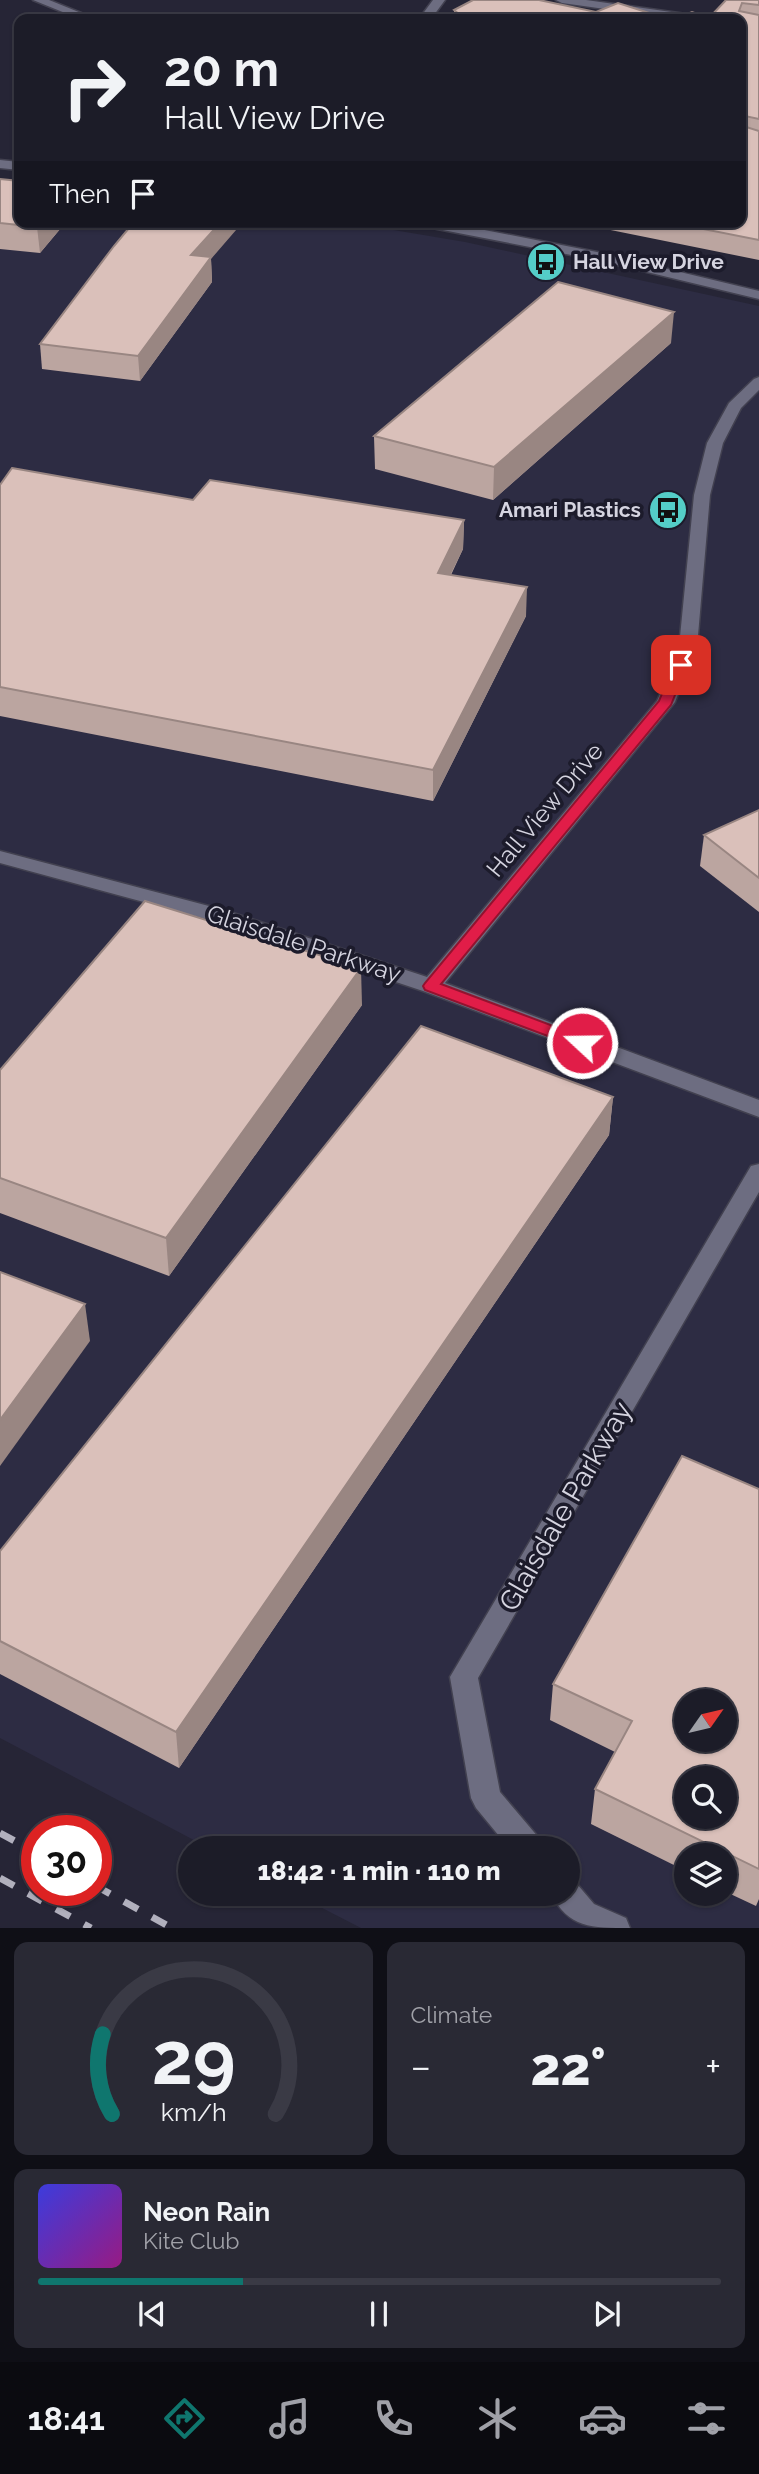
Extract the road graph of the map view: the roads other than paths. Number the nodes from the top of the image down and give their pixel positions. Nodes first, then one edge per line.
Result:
1 (39, 0) edge
2 (562, 0) edge
3 (681, 0) edge
4 (77, 14) edge
5 (661, 14) edge
6 (669, 14) edge
7 (453, 228) edge
8 (759, 295) edge
9 (759, 382) edge
10 (0, 857) edge
11 (431, 986) junction
12 (759, 1109) edge
13 (759, 1172) edge
14 (518, 1836) edge
15 (576, 1906) edge
16 (615, 1928) edge

1 - 4 street
2 - 5 street
3 - 6 street
7 - 8 street
9 - 11 street, Hall View Drive
10 - 11 street, Glaisdale Parkway
11 - 12 street, Glaisdale Parkway
13 - 14 street, Glaisdale Parkway
15 - 16 street

